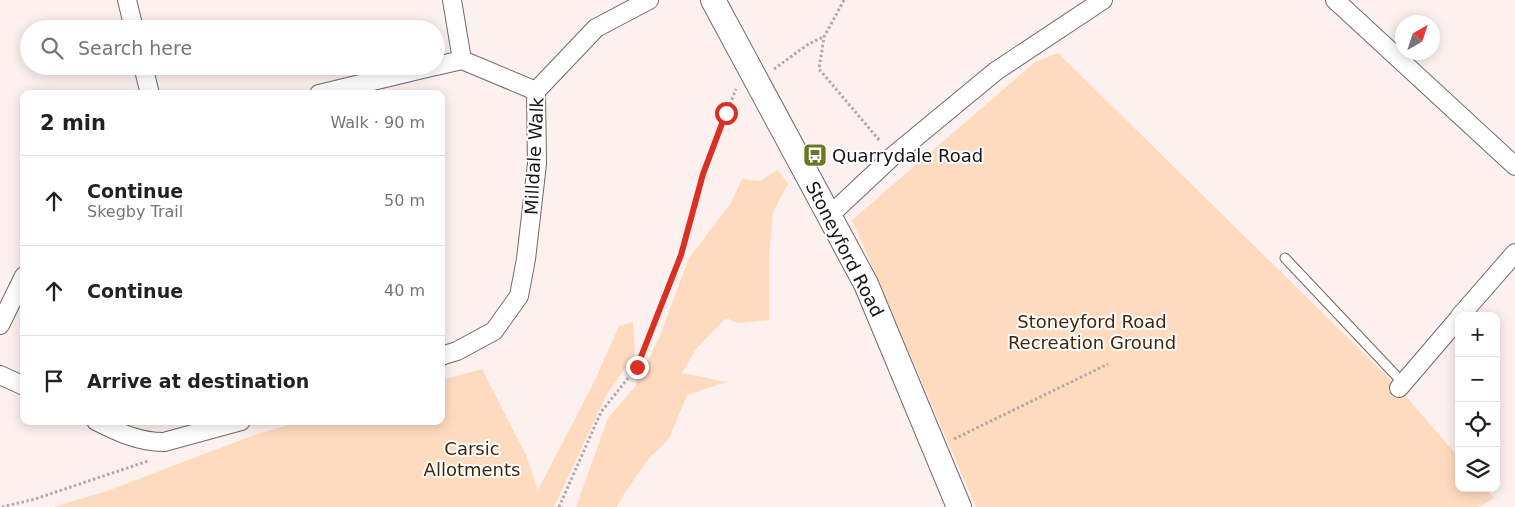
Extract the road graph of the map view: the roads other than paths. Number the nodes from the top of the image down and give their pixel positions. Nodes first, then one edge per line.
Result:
1 (127, 0) edge
2 (452, 0) edge
3 (649, 0) edge
4 (713, 0) edge
5 (1103, 0) edge
6 (1336, 0) edge
7 (132, 20) edge
8 (462, 60) junction
9 (445, 64) edge
10 (145, 75) edge
11 (398, 75) edge
12 (149, 90) edge
13 (336, 90) edge
14 (536, 91) junction
15 (1515, 166) edge
16 (829, 216) junction
17 (1515, 253) edge
18 (1285, 258) dead end
19 (20, 284) edge
20 (1464, 312) edge
21 (1455, 323) edge
22 (0, 324) edge
23 (445, 355) edge
24 (0, 375) edge
25 (20, 384) edge
26 (1401, 385) joint
27 (104, 425) edge
28 (226, 425) edge
29 (959, 507) edge

1 - 7 street
2 - 8 street
3 - 14 street, Milldale Walk
4 - 16 main road, Stoneyford Road
5 - 16 street
6 - 15 street
8 - 9 street
8 - 14 street
10 - 12 street
11 - 13 street
14 - 23 street, Milldale Walk
16 - 29 main road, Stoneyford Road
17 - 20 street
18 - 26 lane
19 - 22 street
21 - 26 street
24 - 25 street
27 - 28 street

